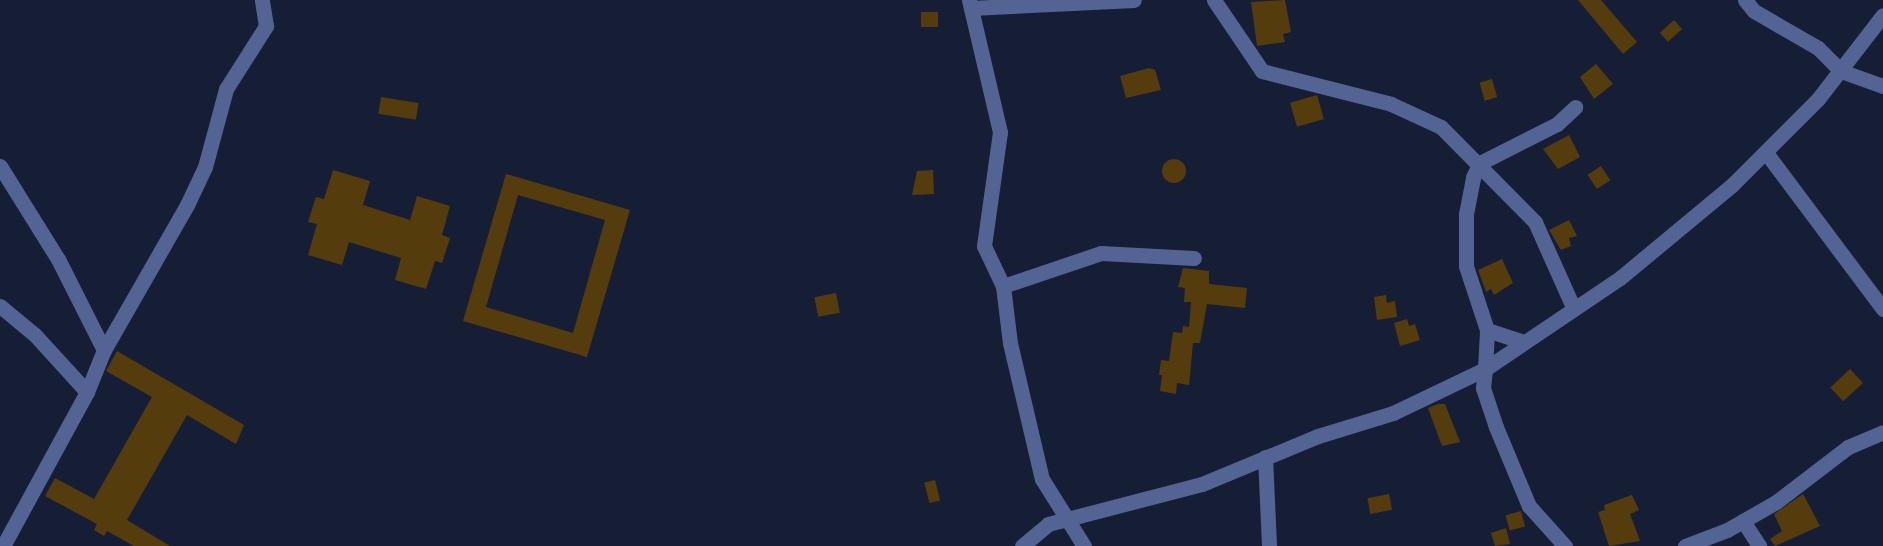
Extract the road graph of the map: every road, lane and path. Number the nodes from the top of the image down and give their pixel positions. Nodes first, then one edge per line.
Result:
1 (262, 0) edge
2 (1134, 0) edge
3 (1214, 0) edge
4 (1745, 0) edge
5 (970, 4) edge
6 (1883, 15) edge
7 (1841, 71) junction
8 (1883, 86) edge
9 (1575, 107) dead end
10 (1767, 154) junction
11 (1480, 164) junction
12 (0, 166) edge
13 (1194, 258) dead end
14 (1003, 286) junction
15 (0, 306) edge
16 (1573, 307) junction
17 (1883, 309) edge
18 (1487, 330) junction
19 (1521, 341) junction
20 (104, 350) junction
21 (1485, 369) junction
22 (87, 392) junction
23 (1883, 432) edge
24 (1265, 458) junction
25 (1065, 518) junction
26 (1743, 521) junction
27 (3, 546) edge
28 (1022, 546) edge
29 (1084, 546) edge
30 (1269, 546) edge
31 (1565, 546) edge
32 (1685, 546) edge
33 (1759, 546) edge

1 - 20 street
2 - 5 street
3 - 11 street
4 - 7 street
5 - 14 street
6 - 7 street
7 - 8 street
7 - 10 street
9 - 11 street
10 - 16 street
10 - 17 street
11 - 16 street
11 - 18 street
12 - 20 street
13 - 14 street
14 - 25 street
15 - 22 street
16 - 19 street
18 - 19 street
18 - 21 street
19 - 21 street
20 - 22 street
21 - 24 street
21 - 31 street
22 - 27 street
23 - 26 street
24 - 25 street
24 - 30 street
25 - 28 street
25 - 29 street
26 - 32 street
26 - 33 street

